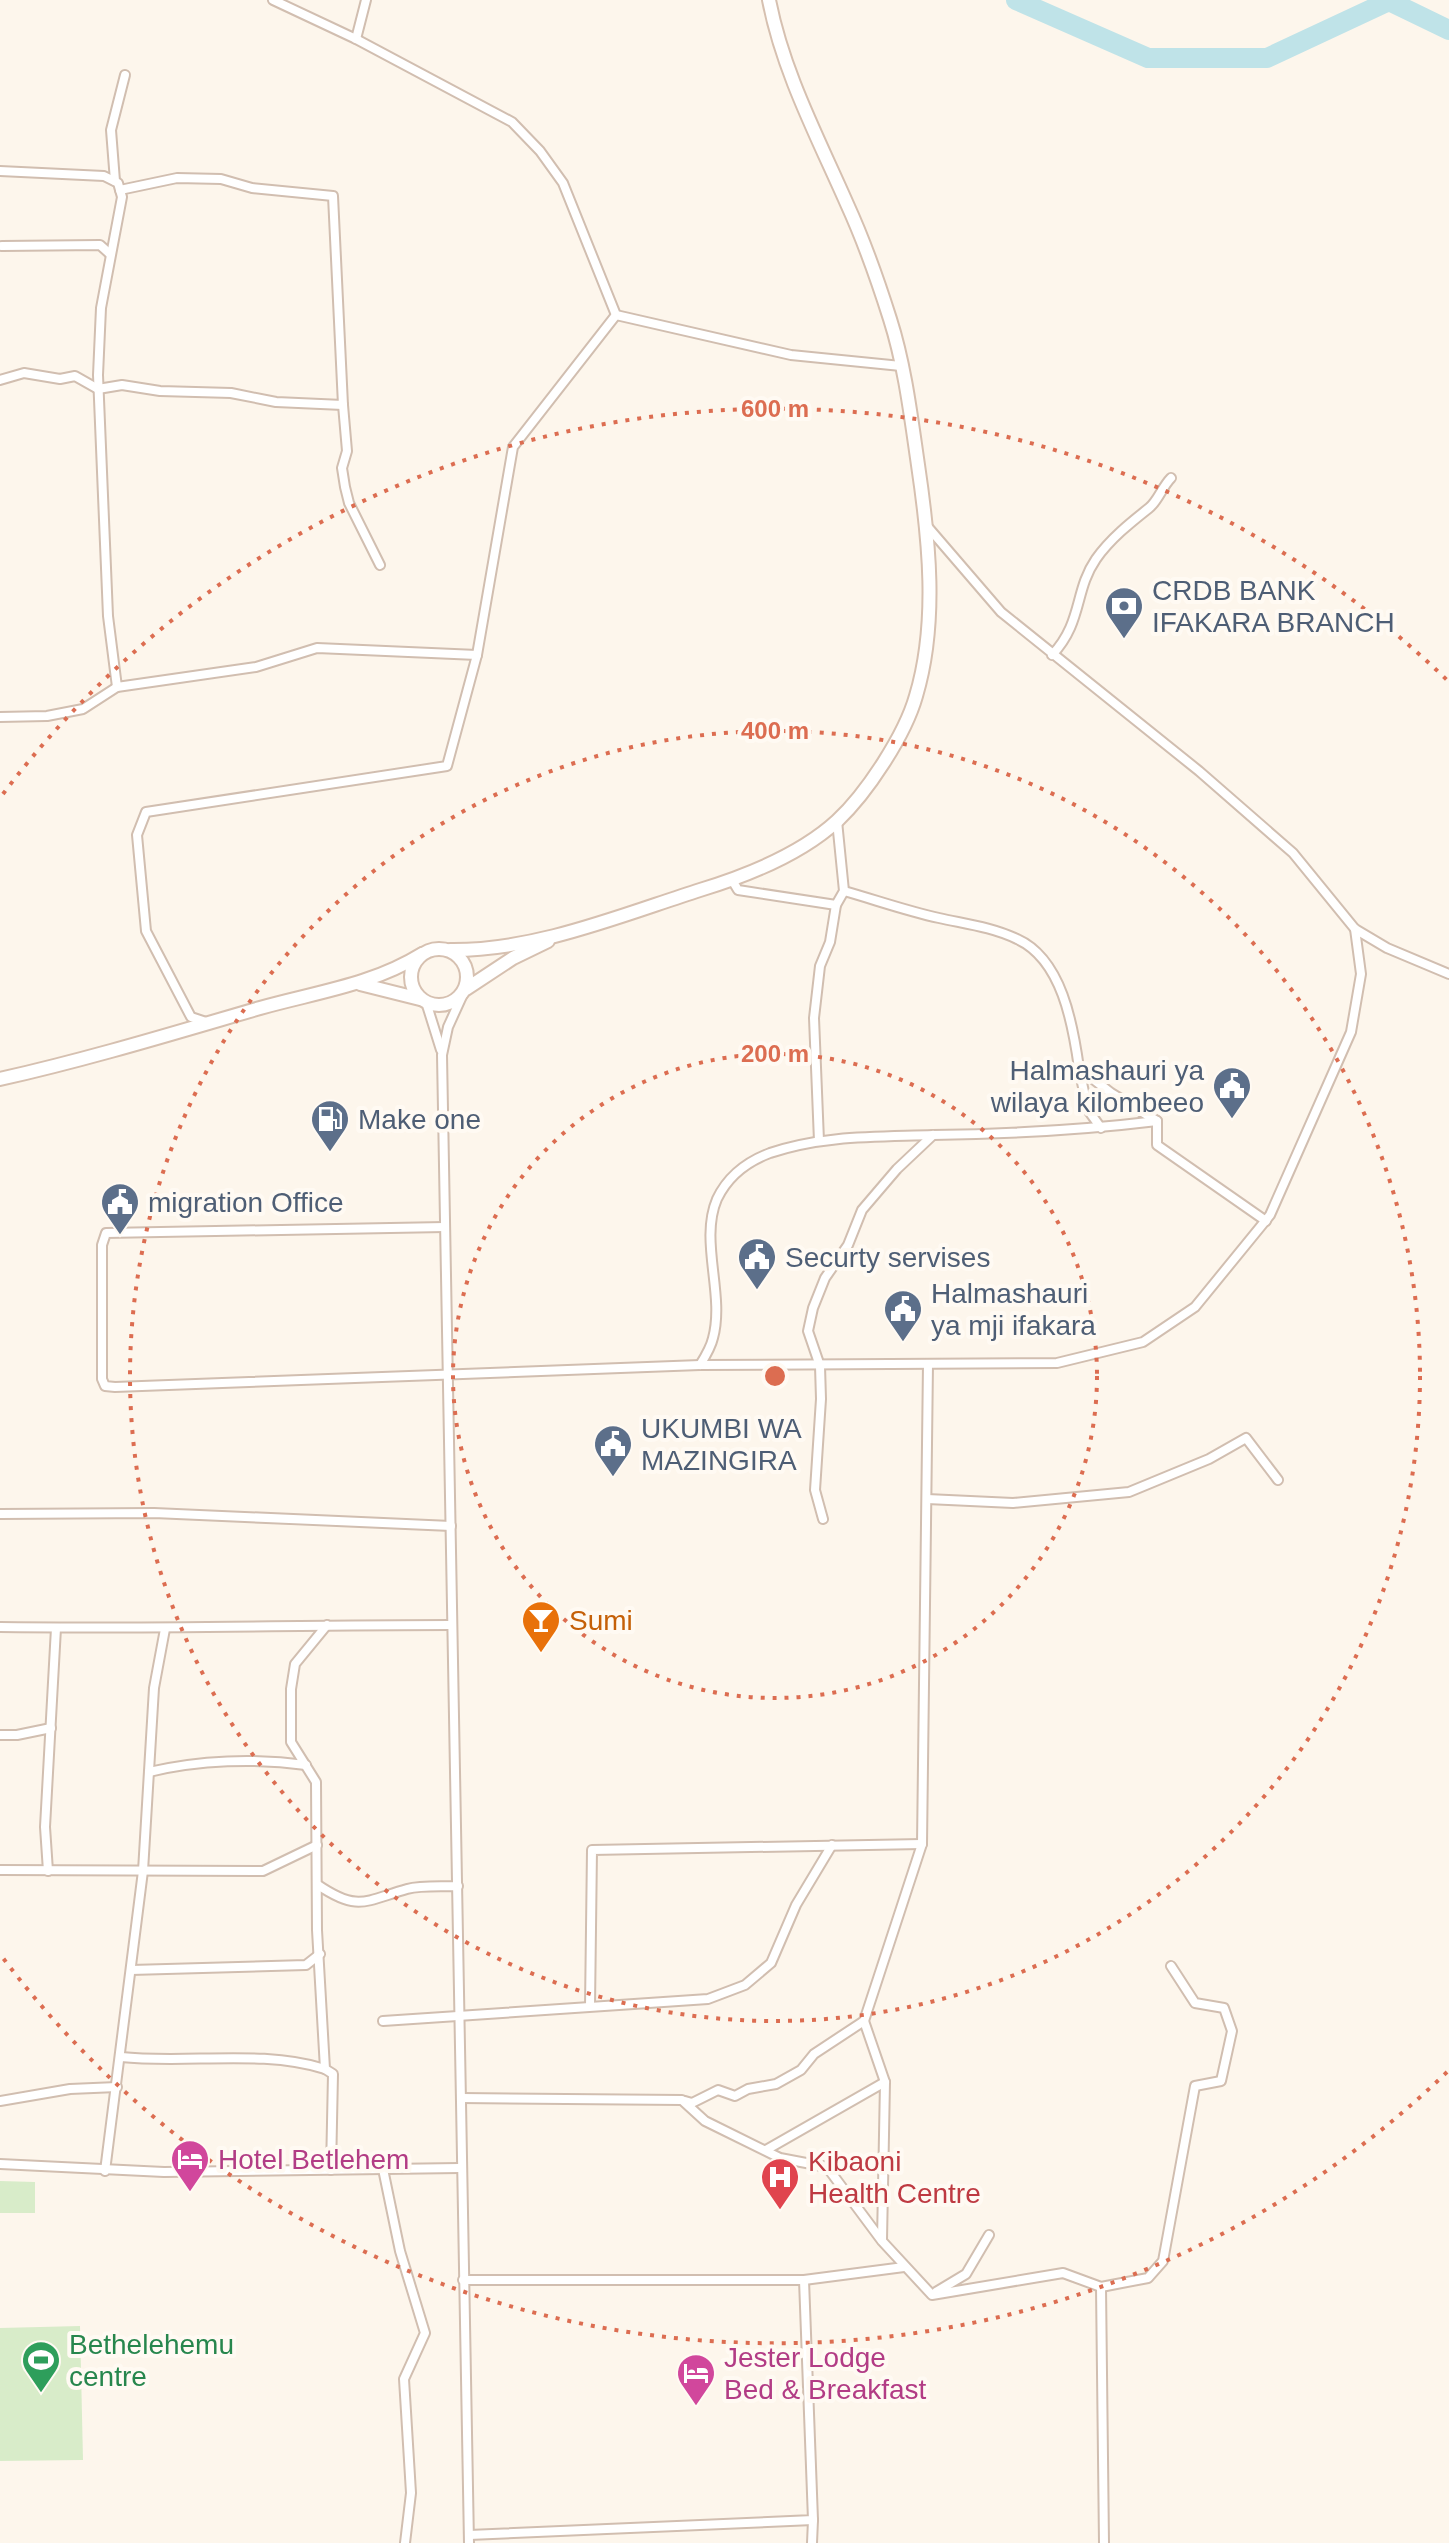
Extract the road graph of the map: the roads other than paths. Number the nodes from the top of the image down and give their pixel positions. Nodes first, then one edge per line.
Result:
1 (273, 0) edge
2 (366, 0) edge
3 (769, 0) edge
4 (356, 39) junction
5 (125, 75) dead end
6 (0, 171) edge
7 (115, 181) junction
8 (120, 190) junction
9 (2, 246) dead end
10 (110, 254) junction
11 (616, 315) junction
12 (901, 366) junction
13 (0, 380) edge
14 (98, 389) junction
15 (343, 405) junction
16 (1171, 478) dead end
17 (927, 525) junction
18 (380, 565) dead end
19 (477, 655) junction
20 (1052, 655) junction
21 (117, 687) junction
22 (0, 717) edge
23 (837, 821) junction
24 (732, 880) junction
25 (844, 891) junction
26 (836, 905) junction
27 (1355, 929) junction
28 (569, 932) junction
29 (450, 950) junction
30 (422, 954) junction
31 (1449, 974) edge
32 (360, 984) junction
33 (464, 991) junction
34 (425, 1001) junction
35 (214, 1024) junction
36 (442, 1055) junction
37 (1079, 1068) junction
38 (0, 1079) edge
39 (1157, 1121) junction
40 (1101, 1128) junction
41 (933, 1135) junction
42 (819, 1141) junction
43 (1266, 1221) junction
44 (445, 1227) junction
45 (928, 1364) junction
46 (700, 1365) junction
47 (820, 1366) junction
48 (450, 1376) junction
49 (1278, 1480) dead end
50 (927, 1499) junction
51 (0, 1514) edge
52 (823, 1519) dead end
53 (451, 1526) junction
54 (327, 1625) junction
55 (452, 1625) junction
56 (0, 1627) edge
57 (56, 1628) junction
58 (165, 1629) junction
59 (51, 1728) junction
60 (0, 1735) edge
61 (294, 1747) junction
62 (284, 1762) junction
63 (306, 1765) junction
64 (149, 1772) junction
65 (922, 1844) junction
66 (317, 1845) junction
67 (832, 1845) junction
68 (0, 1870) edge
69 (48, 1871) junction
70 (143, 1871) junction
71 (318, 1885) junction
72 (458, 1886) junction
73 (320, 1954) junction
74 (1171, 1966) dead end
75 (131, 1970) junction
76 (590, 2006) junction
77 (461, 2014) junction
78 (383, 2021) dead end
79 (864, 2021) junction
80 (121, 2057) junction
81 (325, 2069) junction
82 (885, 2082) junction
83 (117, 2087) junction
84 (461, 2098) junction
85 (682, 2100) junction
86 (0, 2101) edge
87 (766, 2150) junction
88 (0, 2164) edge
89 (460, 2168) junction
90 (383, 2169) junction
91 (331, 2170) junction
92 (105, 2171) junction
93 (989, 2235) dead end
94 (882, 2241) junction
95 (904, 2267) junction
96 (463, 2280) junction
97 (804, 2280) junction
98 (1101, 2287) junction
99 (932, 2295) junction
100 (813, 2520) junction
101 (469, 2539) edge
102 (405, 2543) edge
103 (812, 2543) edge
104 (1104, 2543) edge

1 - 4 street
2 - 4 street
3 - 12 main road
4 - 11 street
5 - 7 street
6 - 7 street
7 - 8 street
8 - 10 street
8 - 15 street
9 - 10 street
10 - 14 street
11 - 12 street
11 - 19 street
12 - 17 main road
13 - 14 street
14 - 15 street
14 - 21 street
15 - 18 street
16 - 20 street
17 - 20 street
17 - 23 main road
19 - 21 street
19 - 35 street
20 - 27 street
21 - 22 street
23 - 24 main road
23 - 25 street
24 - 26 street
24 - 28 main road
25 - 26 street
25 - 37 street
26 - 42 street
27 - 31 street
27 - 43 street
28 - 29 main road
28 - 33 main road
29 - 30 main road
29 - 33 main road
30 - 32 main road
30 - 34 main road
32 - 34 main road
32 - 35 main road
33 - 34 main road
33 - 36 street
34 - 36 street
35 - 38 main road
36 - 44 street
37 - 39 street
37 - 40 street
39 - 40 street
39 - 43 street
40 - 41 street
41 - 42 street
41 - 47 street
42 - 46 street
43 - 45 street
44 - 48 street
44 - 48 street
45 - 47 street
45 - 50 street
46 - 47 street
46 - 48 street
47 - 52 street
48 - 53 street
49 - 50 street
50 - 65 street
51 - 53 street
53 - 55 street
54 - 55 street
54 - 58 street
54 - 61 street
55 - 72 street
56 - 57 street
57 - 58 street
57 - 59 street
58 - 64 street
59 - 60 street
59 - 69 street
61 - 62 street
61 - 63 street
62 - 63 street
62 - 64 street
63 - 66 street
64 - 70 street
65 - 67 street
65 - 79 street
66 - 70 street
66 - 71 street
67 - 76 street
67 - 76 street
68 - 69 street
69 - 70 street
70 - 75 street
71 - 72 street
71 - 73 street
72 - 77 street
73 - 75 street
73 - 81 street
74 - 98 street
75 - 80 street
76 - 77 street
77 - 78 street
77 - 84 street
79 - 82 street
79 - 85 street
80 - 81 street
80 - 83 street
81 - 91 street
82 - 87 street
82 - 94 street
83 - 86 street
83 - 92 street
84 - 85 street
84 - 89 street
85 - 87 street
87 - 94 street
88 - 92 street
89 - 90 street
89 - 96 street
90 - 91 street
90 - 102 street
91 - 92 street
93 - 99 street
94 - 95 street
95 - 97 street
95 - 99 street
96 - 97 street
96 - 101 street
97 - 100 street
98 - 99 street
98 - 104 street
100 - 101 street
100 - 103 street

